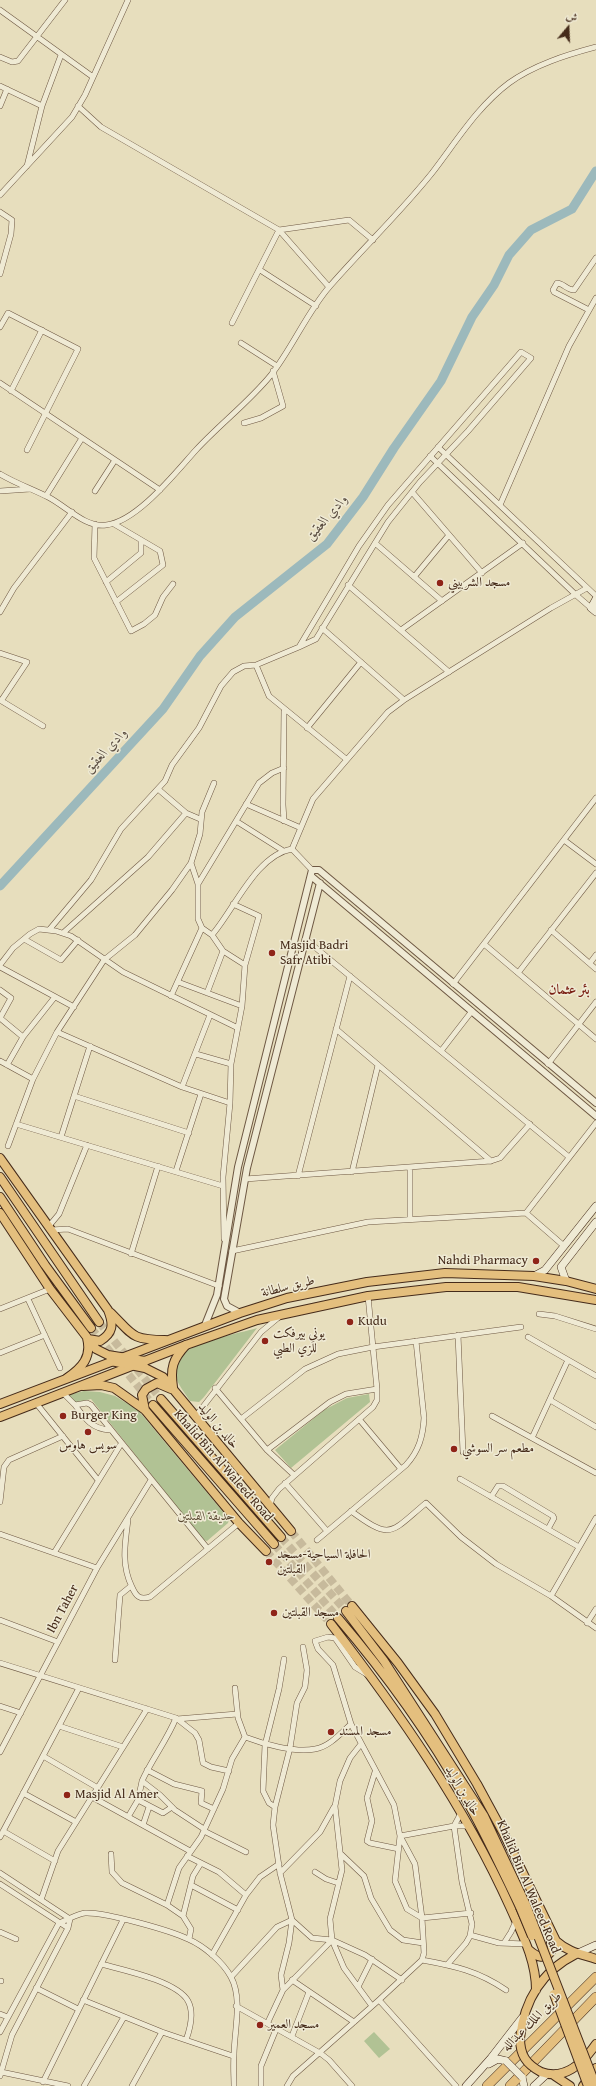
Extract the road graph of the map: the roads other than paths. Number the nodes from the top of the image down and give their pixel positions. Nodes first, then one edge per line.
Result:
1 (65, 0) edge
2 (128, 0) edge
3 (0, 10) edge
4 (37, 37) junction
5 (596, 47) edge
6 (61, 54) junction
7 (0, 57) edge
8 (93, 77) junction
9 (0, 86) edge
10 (8, 89) junction
11 (0, 106) edge
12 (42, 106) junction
13 (78, 106) junction
14 (27, 167) junction
15 (0, 196) edge
16 (0, 212) edge
17 (279, 230) junction
18 (373, 240) junction
19 (596, 258) edge
20 (260, 270) junction
21 (0, 274) edge
22 (329, 287) junction
23 (596, 298) edge
24 (316, 306) junction
25 (589, 310) junction
26 (232, 323) dead end
27 (0, 327) edge
28 (42, 330) junction
29 (241, 343) dead end
30 (277, 366) junction
31 (273, 371) junction
32 (0, 384) edge
33 (11, 391) junction
34 (45, 414) junction
35 (244, 424) dead end
36 (82, 438) junction
37 (438, 447) junction
38 (27, 450) dead end
39 (446, 455) junction
40 (430, 456) junction
41 (115, 460) junction
42 (438, 462) junction
43 (0, 474) edge
44 (31, 489) junction
45 (160, 490) junction
46 (0, 491) edge
47 (95, 491) dead end
48 (412, 492) junction
49 (46, 496) junction
50 (500, 505) junction
51 (72, 512) junction
52 (95, 524) junction
53 (114, 524) junction
54 (449, 535) junction
55 (141, 540) junction
56 (375, 543) junction
57 (523, 543) junction
58 (482, 573) junction
59 (414, 577) junction
60 (106, 582) junction
61 (173, 584) dead end
62 (348, 585) junction
63 (587, 588) junction
64 (576, 595) junction
65 (596, 596) edge
66 (596, 599) edge
67 (442, 601) junction
68 (116, 602) junction
69 (594, 609) edge
70 (0, 612) edge
71 (322, 628) junction
72 (401, 630) junction
73 (299, 647) junction
74 (0, 653) edge
75 (361, 662) junction
76 (256, 665) junction
77 (449, 672) junction
78 (404, 700) junction
79 (0, 701) edge
80 (284, 711) junction
81 (43, 726) dead end
82 (307, 728) junction
83 (346, 759) junction
84 (284, 768) junction
85 (214, 783) dead end
86 (158, 789) junction
87 (596, 798) edge
88 (246, 804) junction
89 (186, 813) junction
90 (200, 818) junction
91 (236, 821) junction
92 (284, 821) junction
93 (301, 828) junction
94 (564, 840) junction
95 (292, 849) junction
96 (282, 850) junction
97 (191, 863) junction
98 (596, 864) edge
99 (312, 873) junction
100 (596, 873) edge
101 (320, 883) junction
102 (198, 884) junction
103 (233, 904) junction
104 (202, 928) junction
105 (49, 930) junction
106 (551, 930) junction
107 (63, 933) junction
108 (212, 935) junction
109 (24, 939) junction
110 (306, 939) junction
111 (78, 940) junction
112 (484, 944) junction
113 (223, 951) junction
114 (596, 955) edge
115 (104, 960) junction
116 (590, 963) junction
117 (245, 965) junction
118 (0, 966) edge
119 (596, 969) edge
120 (518, 973) junction
121 (350, 976) junction
122 (178, 982) junction
123 (453, 984) junction
124 (0, 990) edge
125 (207, 993) junction
126 (171, 996) junction
127 (54, 998) junction
128 (596, 1002) edge
129 (242, 1006) junction
130 (74, 1007) junction
131 (472, 1012) junction
132 (210, 1015) junction
133 (0, 1018) edge
134 (579, 1024) junction
135 (238, 1028) junction
136 (336, 1029) junction
137 (58, 1032) junction
138 (23, 1037) junction
139 (596, 1039) edge
140 (90, 1046) junction
141 (441, 1051) junction
142 (196, 1054) junction
143 (0, 1061) edge
144 (231, 1064) junction
145 (548, 1064) junction
146 (7, 1065) junction
147 (378, 1065) junction
148 (33, 1078) junction
149 (182, 1087) junction
150 (201, 1094) junction
151 (74, 1096) junction
152 (230, 1103) junction
153 (596, 1104) edge
154 (596, 1116) edge
155 (596, 1123) edge
156 (16, 1124) junction
157 (530, 1124) junction
158 (189, 1132) junction
159 (61, 1137) junction
160 (87, 1145) junction
161 (8, 1146) dead end
162 (569, 1157) junction
163 (0, 1158) edge
164 (490, 1161) junction
165 (158, 1166) junction
166 (410, 1168) junction
167 (176, 1172) junction
168 (352, 1172) junction
169 (298, 1176) junction
170 (0, 1177) edge
171 (245, 1179) junction
172 (223, 1186) junction
173 (0, 1197) edge
174 (596, 1206) edge
175 (0, 1213) edge
176 (526, 1213) junction
177 (410, 1219) junction
178 (596, 1222) edge
179 (50, 1228) junction
180 (564, 1246) junction
181 (224, 1250) junction
182 (232, 1251) junction
183 (131, 1254) junction
184 (534, 1276) junction
185 (566, 1281) junction
186 (219, 1286) junction
187 (596, 1288) edge
188 (50, 1289) junction
189 (368, 1296) junction
190 (28, 1299) junction
191 (596, 1300) edge
192 (1, 1308) edge
193 (109, 1312) junction
194 (240, 1313) junction
195 (284, 1314) junction
196 (539, 1314) dead end
197 (99, 1322) tunnel mouth
198 (205, 1325) junction
199 (521, 1327) dead end
200 (91, 1328) tunnel mouth
201 (596, 1329) edge
202 (45, 1335) junction
203 (458, 1335) junction
204 (528, 1337) dead end
205 (87, 1338) junction
206 (165, 1340) junction
207 (416, 1341) junction
208 (186, 1345) junction
209 (373, 1347) junction
210 (0, 1353) edge
211 (121, 1357) junction
212 (568, 1360) junction
213 (111, 1361) junction
214 (145, 1361) junction
215 (133, 1366) junction
216 (60, 1368) dead end
217 (596, 1376) edge
218 (67, 1378) junction
219 (83, 1386) junction
220 (215, 1388) junction
221 (174, 1389) junction
222 (377, 1389) junction
223 (63, 1393) junction
224 (161, 1398) tunnel mouth
225 (550, 1400) junction
226 (36, 1403) junction
227 (0, 1404) edge
228 (153, 1405) tunnel mouth
229 (74, 1406) junction
230 (145, 1410) junction
231 (492, 1416) dead end
232 (0, 1417) edge
233 (195, 1417) junction
234 (241, 1419) junction
235 (359, 1420) junction
236 (596, 1427) edge
237 (110, 1430) junction
238 (63, 1436) junction
239 (532, 1438) junction
240 (121, 1444) junction
241 (267, 1450) junction
242 (463, 1452) dead end
243 (401, 1469) junction
244 (596, 1473) edge
245 (294, 1475) junction
246 (460, 1479) dead end
247 (98, 1480) junction
248 (151, 1480) junction
249 (285, 1483) junction
250 (491, 1497) junction
251 (0, 1502) edge
252 (270, 1506) junction
253 (351, 1511) junction
254 (128, 1517) junction
255 (596, 1518) edge
256 (239, 1523) junction
257 (548, 1529) junction
258 (291, 1531) tunnel mouth
259 (327, 1531) junction
260 (0, 1534) edge
261 (281, 1537) tunnel mouth
262 (317, 1540) dead end
263 (274, 1544) tunnel mouth
264 (579, 1547) junction
265 (208, 1549) junction
266 (266, 1551) tunnel mouth
267 (54, 1553) junction
268 (97, 1568) junction
269 (131, 1586) junction
270 (550, 1596) junction
271 (349, 1609) joint
272 (596, 1609) edge
273 (338, 1618) tunnel mouth
274 (0, 1620) edge
275 (587, 1623) junction
276 (331, 1624) tunnel mouth
277 (596, 1628) edge
278 (58, 1642) junction
279 (303, 1647) dead end
280 (284, 1659) dead end
281 (115, 1660) dead end
282 (0, 1663) edge
283 (371, 1675) junction
284 (40, 1676) junction
285 (79, 1688) junction
286 (235, 1688) dead end
287 (0, 1706) edge
288 (147, 1709) junction
289 (21, 1713) junction
290 (238, 1714) junction
291 (177, 1718) junction
292 (351, 1724) junction
293 (59, 1726) junction
294 (244, 1737) junction
295 (361, 1744) junction
296 (266, 1745) junction
297 (123, 1748) junction
298 (290, 1748) junction
299 (0, 1752) edge
300 (43, 1756) junction
301 (147, 1770) junction
302 (229, 1771) junction
303 (375, 1772) junction
304 (142, 1781) junction
305 (98, 1788) junction
306 (23, 1793) junction
307 (92, 1797) junction
308 (138, 1800) junction
309 (335, 1806) junction
310 (150, 1807) junction
311 (275, 1807) junction
312 (172, 1808) junction
313 (214, 1809) junction
314 (461, 1813) junction
315 (128, 1817) junction
316 (76, 1822) junction
317 (143, 1825) junction
318 (454, 1826) junction
319 (469, 1826) junction
320 (204, 1830) junction
321 (3, 1831) junction
322 (400, 1836) junction
323 (0, 1837) edge
324 (399, 1849) junction
325 (246, 1852) dead end
326 (188, 1853) junction
327 (111, 1854) dead end
328 (341, 1854) junction
329 (55, 1861) junction
330 (201, 1863) junction
331 (279, 1864) junction
332 (316, 1872) dead end
333 (0, 1873) edge
334 (280, 1873) junction
335 (338, 1883) junction
336 (0, 1884) edge
337 (191, 1885) junction
338 (246, 1895) junction
339 (41, 1900) junction
340 (167, 1905) junction
341 (523, 1906) junction
342 (238, 1910) junction
343 (470, 1913) junction
344 (183, 1916) junction
345 (422, 1918) junction
346 (70, 1919) junction
347 (123, 1920) junction
348 (292, 1920) junction
349 (516, 1921) junction
350 (59, 1923) junction
351 (68, 1928) junction
352 (0, 1932) edge
353 (550, 1933) junction
354 (470, 1935) junction
355 (16, 1939) dead end
356 (190, 1939) junction
357 (332, 1940) junction
358 (423, 1943) junction
359 (504, 1943) junction
360 (596, 1945) edge
361 (527, 1947) junction
362 (576, 1954) junction
363 (212, 1955) junction
364 (372, 1959) junction
365 (596, 1959) edge
366 (422, 1960) junction
367 (101, 1964) junction
368 (447, 1965) junction
369 (231, 1977) junction
370 (596, 1977) edge
371 (292, 1980) junction
372 (402, 1980) junction
373 (358, 1987) junction
374 (36, 1988) junction
375 (284, 1990) junction
376 (506, 1990) dead end
377 (536, 1990) junction
378 (309, 1992) junction
379 (596, 1997) edge
380 (83, 2000) junction
381 (379, 2000) junction
382 (236, 2006) junction
383 (372, 2006) junction
384 (78, 2009) junction
385 (0, 2014) edge
386 (8, 2017) junction
387 (124, 2017) junction
388 (522, 2018) junction
389 (268, 2022) junction
390 (354, 2022) junction
391 (277, 2028) junction
392 (0, 2032) edge
393 (162, 2032) junction
394 (292, 2036) junction
395 (186, 2040) junction
396 (596, 2044) edge
397 (320, 2053) junction
398 (234, 2056) junction
399 (596, 2068) edge
400 (480, 2070) junction
401 (0, 2074) edge
402 (548, 2074) junction
403 (43, 2082) junction
404 (348, 2082) junction
405 (68, 2086) edge
406 (84, 2086) edge
407 (132, 2086) edge
408 (234, 2086) edge
409 (260, 2086) edge
410 (287, 2086) edge
411 (343, 2086) edge
412 (352, 2086) edge
413 (456, 2086) edge
414 (466, 2086) edge
415 (487, 2086) edge
416 (510, 2086) edge
417 (524, 2086) edge
418 (534, 2086) edge
419 (570, 2086) edge
420 (583, 2086) edge
421 (588, 2086) edge
422 (596, 2086) edge

1 - 4 street
2 - 8 street
3 - 4 street
4 - 6 street
4 - 7 street
5 - 18 street
6 - 8 street
6 - 12 street
8 - 13 street
9 - 10 street
10 - 11 street
10 - 12 street
12 - 14 street
13 - 14 street
13 - 17 street
14 - 15 street
16 - 21 street
17 - 18 street
17 - 20 street
17 - 22 street
18 - 22 street
19 - 25 street
20 - 24 street
20 - 26 street
22 - 24 street
23 - 25 street
24 - 30 street
25 - 50 street
27 - 28 street
28 - 33 street
28 - 34 street
29 - 30 street
30 - 31 street
31 - 35 street
31 - 45 street
32 - 33 street
33 - 34 street
34 - 36 street
34 - 38 street
36 - 41 street
36 - 49 street
37 - 39 street
37 - 39 street
37 - 40 street
39 - 42 street
39 - 50 street
40 - 42 street
40 - 73 street
41 - 45 street
41 - 47 street
42 - 48 street
42 - 57 street
43 - 44 street
44 - 46 street
44 - 49 street
45 - 53 street
48 - 54 street
48 - 56 street
49 - 51 street
50 - 63 street
51 - 52 street
51 - 70 street
52 - 53 street
52 - 60 street
53 - 55 street
54 - 58 street
54 - 59 street
55 - 60 street
55 - 68 street
56 - 59 street
56 - 62 street
57 - 58 street
57 - 64 street
58 - 67 street
59 - 67 street
60 - 68 street
61 - 68 street
62 - 71 street
62 - 72 street
63 - 64 street
63 - 65 street
64 - 69 street
64 - 77 street
66 - 69 main road
67 - 72 street
71 - 73 street
71 - 75 street
72 - 77 street
73 - 76 street
74 - 79 street
75 - 78 street
75 - 82 street
76 - 80 street
76 - 86 street
77 - 78 street
78 - 83 street
79 - 81 street
80 - 82 street
80 - 84 street
82 - 83 street
83 - 93 street
84 - 88 street
84 - 92 street
85 - 90 street
86 - 89 street
86 - 105 street
87 - 94 street
88 - 91 street
88 - 92 street
89 - 90 street
89 - 107 street
90 - 97 street
91 - 96 street
91 - 102 street
92 - 93 street
93 - 95 street
94 - 98 street
94 - 112 street
95 - 96 street
95 - 99 street
96 - 103 street
97 - 102 street
97 - 115 street
99 - 101 street
99 - 123 street
99 - 181 street
100 - 106 street
101 - 110 street
101 - 131 street
102 - 104 street
103 - 108 street
103 - 117 street
104 - 108 street
104 - 122 street
105 - 107 street
105 - 109 street
106 - 116 street
106 - 120 street
107 - 111 street
108 - 113 street
109 - 111 street
109 - 118 street
110 - 121 street
110 - 171 street
111 - 115 street
112 - 120 street
112 - 123 street
113 - 117 street
113 - 125 street
114 - 116 street
115 - 126 street
115 - 130 street
116 - 119 street
117 - 129 street
118 - 127 street
120 - 134 street
121 - 136 street
121 - 141 street
122 - 125 street
122 - 126 street
123 - 145 street
124 - 133 street
125 - 129 street
126 - 132 street
127 - 130 street
127 - 138 street
128 - 134 street
129 - 135 street
130 - 137 street
131 - 141 street
131 - 154 street
132 - 135 street
132 - 142 street
133 - 138 street
134 - 139 street
134 - 145 street
135 - 144 street
136 - 147 street
136 - 169 street
137 - 140 street
137 - 148 street
138 - 146 street
140 - 149 street
140 - 151 street
141 - 157 street
142 - 144 street
142 - 149 street
143 - 146 street
144 - 152 street
145 - 153 street
146 - 148 street
147 - 164 street
147 - 168 street
148 - 156 street
149 - 150 street
150 - 152 street
150 - 158 street
151 - 158 street
151 - 159 street
152 - 172 street
155 - 162 street
156 - 159 street
156 - 161 street
157 - 162 street
157 - 164 street
158 - 167 street
159 - 160 street
160 - 165 street
160 - 179 street
162 - 176 street
163 - 179 main road
164 - 166 street
165 - 167 street
165 - 183 street
166 - 168 street
166 - 177 street
167 - 172 street
168 - 169 street
169 - 171 street
170 - 197 main road
171 - 182 street
172 - 181 street
173 - 200 main road
174 - 180 main road
175 - 188 main road
176 - 177 street
176 - 180 street
177 - 182 street
178 - 185 main road
179 - 183 street
179 - 193 main road
180 - 184 main road
181 - 186 street
182 - 194 street
183 - 186 street
184 - 185 main road, طريق سلطانة
184 - 194 main road, طريق سلطانة
185 - 187 main road, طريق سلطانة
186 - 198 street
188 - 190 street
188 - 205 main road
189 - 191 main road, طريق سلطانة
189 - 195 main road, طريق سلطانة
189 - 209 street
190 - 192 street
190 - 202 street
193 - 205 main road
193 - 206 main road
194 - 198 main road, طريق سلطانة
195 - 208 main road, طريق سلطانة
195 - 220 street
196 - 201 street
198 - 206 main road, طريق سلطانة
199 - 203 street
202 - 210 street
202 - 216 street
203 - 207 street
203 - 242 street
204 - 212 street
205 - 211 main road
205 - 218 main road
206 - 211 main road, طريق سلطانة
207 - 209 street
207 - 243 street
208 - 214 main road, طريق سلطانة
208 - 221 main road
209 - 222 street
209 - 234 street
211 - 213 main road, طريق سلطانة
211 - 214 main road
212 - 217 street
212 - 225 street
213 - 215 main road, خالد بن الوليد
213 - 218 main road, طريق سلطانة
214 - 215 main road, طريق سلطانة
215 - 219 main road, طريق سلطانة
215 - 221 main road, خالد بن الوليد
218 - 227 main road, طريق سلطانة
219 - 223 main road, طريق سلطانة
219 - 230 main road
220 - 233 street
220 - 234 street
221 - 230 main road
221 - 233 main road, خالد بن الوليد
222 - 235 street
222 - 241 street
223 - 226 main road, طريق سلطانة
223 - 229 street
224 - 261 main road, Khalid Bin Al Waleed Road
225 - 236 street
225 - 239 street
226 - 232 main road, طريق سلطانة
226 - 238 street
228 - 263 main road, Khalid Bin Al Waleed Road
229 - 237 street
229 - 237 street
230 - 256 main road
231 - 239 street
233 - 252 main road, خالد بن الوليد
234 - 241 street
235 - 243 street
235 - 245 street
237 - 240 street
238 - 247 street
238 - 251 street
239 - 244 street
240 - 247 street
240 - 248 street
241 - 245 street
243 - 253 street
245 - 249 street
246 - 250 street
247 - 267 street
248 - 254 street, Ibn Taher
248 - 265 street
249 - 252 street
249 - 259 street
250 - 257 street
250 - 257 street
252 - 258 main road, خالد بن الوليد
253 - 259 street
253 - 270 street
254 - 268 street, Ibn Taher
254 - 269 street
255 - 264 street
256 - 265 street
256 - 266 main road
257 - 264 street
259 - 262 street
260 - 267 street
264 - 270 street
265 - 269 street
267 - 268 street
268 - 278 street, Ibn Taher
269 - 281 street
270 - 275 street
271 - 341 main road, Khalid Bin Al Waleed Road
271 - 353 main road, خالد بن الوليد
272 - 275 street
273 - 341 main road, Khalid Bin Al Waleed Road
274 - 278 street
275 - 277 street
276 - 283 main road, خالد بن الوليد
278 - 284 street, Ibn Taher
279 - 298 street
280 - 296 street
282 - 284 street
283 - 292 street
283 - 314 main road, خالد بن الوليد
284 - 285 street
284 - 289 street, Ibn Taher
285 - 288 street
285 - 293 street
286 - 290 street
287 - 289 street
288 - 291 street
288 - 297 street
289 - 299 street, Ibn Taher
290 - 291 street
290 - 294 street
291 - 301 street
291 - 302 street
292 - 295 street
292 - 298 street
293 - 297 street
293 - 300 street
294 - 296 street
294 - 302 street
295 - 303 street
295 - 309 street
296 - 298 street
296 - 311 street
297 - 305 street
298 - 311 street
300 - 305 street
300 - 306 street
301 - 304 street
301 - 313 street
302 - 313 street
303 - 322 street
303 - 324 street
304 - 308 street
304 - 312 street
305 - 307 street
306 - 316 street
306 - 321 street
307 - 315 street
307 - 316 street
308 - 310 street
308 - 315 street
309 - 328 street
309 - 334 street
310 - 312 street
310 - 317 street
311 - 331 street
312 - 320 street
313 - 320 street
314 - 318 street
314 - 319 main road, خالد بن الوليد
315 - 317 street
316 - 329 street
317 - 326 street
318 - 319 street
318 - 322 street
318 - 343 street
319 - 349 main road, خالد بن الوليد
320 - 325 street
320 - 326 street
321 - 323 street
321 - 329 street
322 - 324 street
322 - 345 street
324 - 345 street
326 - 330 street
326 - 340 street
327 - 340 street
328 - 335 street
328 - 358 street
329 - 339 street
330 - 337 street
330 - 338 street
331 - 334 street
331 - 338 street
332 - 335 street
333 - 339 street
334 - 348 street
335 - 357 street
336 - 350 street
337 - 342 street
337 - 344 street
338 - 342 street
339 - 346 street
340 - 344 street
341 - 421 main road, Khalid Bin Al Waleed Road, bridge
341 - 422 main road, Khalid Bin Al Waleed Road, bridge
342 - 363 street
343 - 345 street
343 - 354 street
344 - 356 street
345 - 358 street
346 - 347 street
346 - 350 street
346 - 351 street
347 - 356 street
347 - 367 street
348 - 357 street
348 - 369 street
348 - 375 street
349 - 359 street
349 - 361 main road, خالد بن الوليد
350 - 351 street
350 - 386 street
351 - 374 street
352 - 355 street
353 - 361 main road
353 - 362 main road, خالد بن الوليد
354 - 359 street
354 - 368 street
356 - 363 street
357 - 364 street
357 - 371 street
357 - 373 street
358 - 366 street
359 - 361 street
360 - 362 main road
361 - 377 main road, خالد بن الوليد
362 - 365 main road, خالد بن الوليد
362 - 377 main road
363 - 369 street
364 - 372 street
364 - 373 street
366 - 368 street
366 - 372 street
367 - 380 street
367 - 395 street
368 - 376 street
369 - 382 street
370 - 415 highway, طريق الملك عبدالله
371 - 375 street
371 - 378 street
372 - 381 street
373 - 383 street
374 - 384 street
374 - 401 street
375 - 389 street
377 - 388 main road
378 - 390 street
378 - 394 street
379 - 416 highway
380 - 384 street
380 - 387 street
381 - 383 street
381 - 413 street
382 - 389 street
382 - 398 street
383 - 390 street
384 - 403 street
385 - 386 street
386 - 392 street
387 - 393 street
387 - 406 street
388 - 400 main road
388 - 402 main road, bridge
389 - 391 street
390 - 397 street
391 - 394 street
391 - 409 street
393 - 395 street
393 - 407 street
394 - 397 street
395 - 398 street
396 - 402 main road
397 - 404 street
397 - 410 street
398 - 408 street
399 - 420 main road
400 - 414 main road
400 - 417 main road, bridge
401 - 403 street
402 - 418 main road
402 - 419 main road
403 - 405 street
404 - 411 street
404 - 412 street

